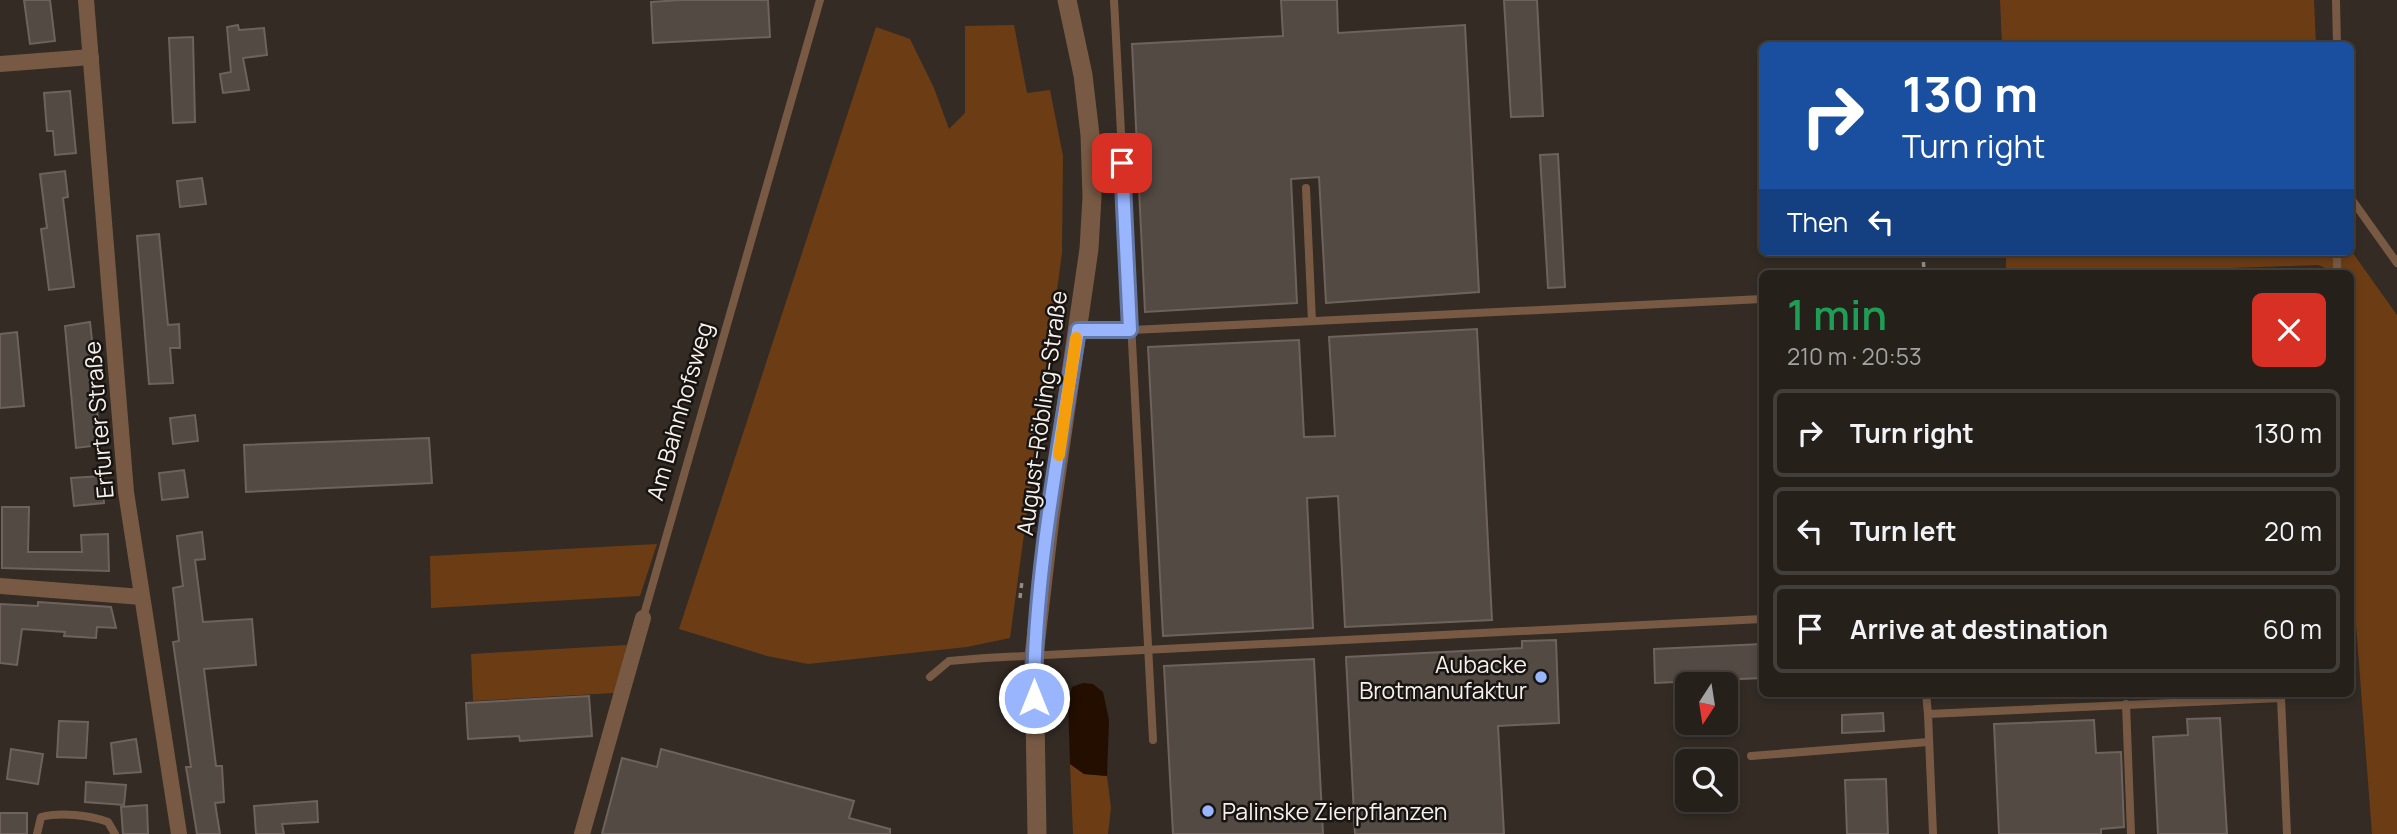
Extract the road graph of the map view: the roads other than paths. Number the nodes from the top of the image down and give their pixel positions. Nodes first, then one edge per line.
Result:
1 (86, 0) edge
2 (820, 0) edge
3 (1067, 0) edge
4 (1114, 0) edge
5 (2336, 0) edge
6 (2337, 42) edge
7 (91, 57) junction
8 (0, 64) edge
9 (1306, 188) dead end
10 (2354, 203) edge
11 (2397, 263) edge
12 (1759, 299) edge
13 (1312, 321) junction
14 (1078, 330) junction
15 (1130, 330) junction
16 (0, 586) edge
17 (142, 597) junction
18 (643, 618) joint
19 (1759, 619) edge
20 (1149, 650) junction
21 (1034, 656) junction
22 (930, 677) dead end
23 (1926, 697) edge
24 (2262, 697) edge
25 (2281, 697) edge
26 (2126, 704) junction
27 (1928, 714) junction
28 (1153, 740) dead end
29 (1928, 742) junction
30 (1751, 756) dead end
31 (37, 834) edge
32 (115, 834) edge
33 (179, 834) edge
34 (582, 834) edge
35 (1037, 834) edge
36 (1933, 834) edge
37 (2131, 834) edge
38 (2287, 834) edge

1 - 7 street, Erfurter Straße
2 - 18 lane, Am Bahnhofsweg
3 - 14 street, August-Röbling-Straße
4 - 15 lane
5 - 6 lane
7 - 8 street
7 - 17 street, Erfurter Straße
9 - 13 lane
10 - 11 lane
12 - 13 lane
13 - 15 lane
14 - 15 lane
14 - 21 street, August-Röbling-Straße
15 - 20 lane
16 - 17 street
17 - 33 street, Erfurter Straße
18 - 34 street, Am Bahnhofsweg
19 - 20 lane
20 - 21 lane
20 - 28 lane
21 - 22 lane
21 - 35 street, August-Röbling-Straße
23 - 27 lane
24 - 26 lane
25 - 38 lane
26 - 27 lane
26 - 37 lane
27 - 29 lane
29 - 30 lane
29 - 36 lane
31 - 32 lane

